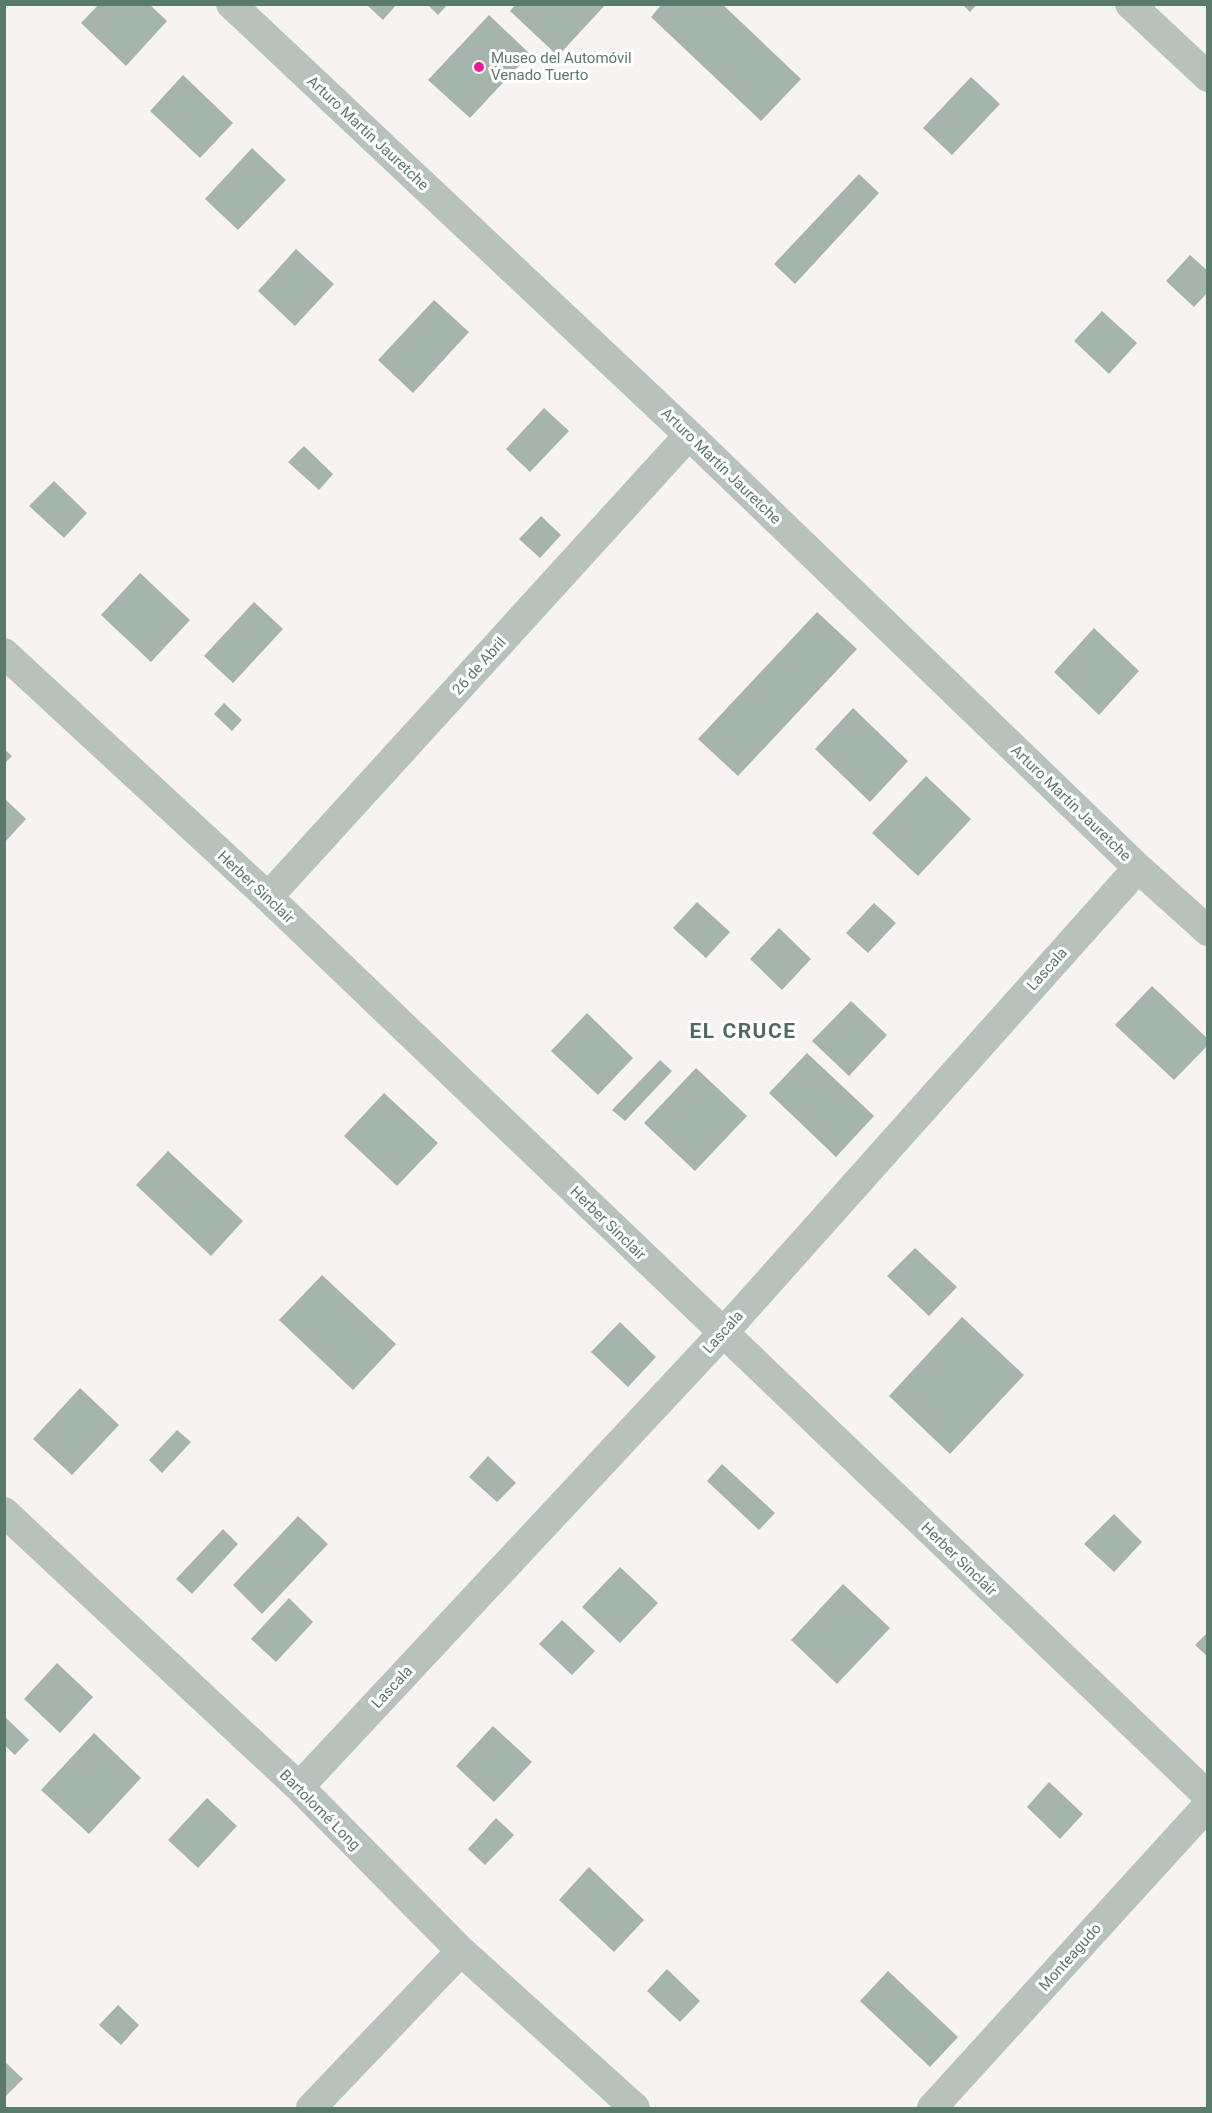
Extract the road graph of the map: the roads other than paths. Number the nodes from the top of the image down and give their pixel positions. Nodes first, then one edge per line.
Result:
1 (1130, 4) edge
2 (236, 6) edge
3 (1208, 77) edge
4 (689, 435) junction
5 (4, 653) edge
6 (1138, 868) junction
7 (268, 897) junction
8 (1208, 931) edge
9 (723, 1333) junction
10 (4, 1512) edge
11 (299, 1787) junction
12 (1208, 1796) edge
13 (1208, 1805) edge
14 (461, 1951) junction
15 (311, 2109) edge
16 (635, 2109) edge
17 (932, 2109) edge

1 - 3 street
2 - 4 street, Arturo Martín Jauretche
4 - 6 street, Arturo Martín Jauretche
4 - 7 street, 26 de Abril
5 - 7 street, Herber Sinclair
6 - 8 street, Arturo Martín Jauretche
6 - 9 street, Lascala
7 - 9 street, Herber Sinclair
9 - 11 street, Lascala
9 - 12 street, Herber Sinclair
10 - 11 street, Bartolomé Long
11 - 14 street, Bartolomé Long
13 - 17 street, Monteagudo
14 - 15 street
14 - 16 street, Bartolomé Long

